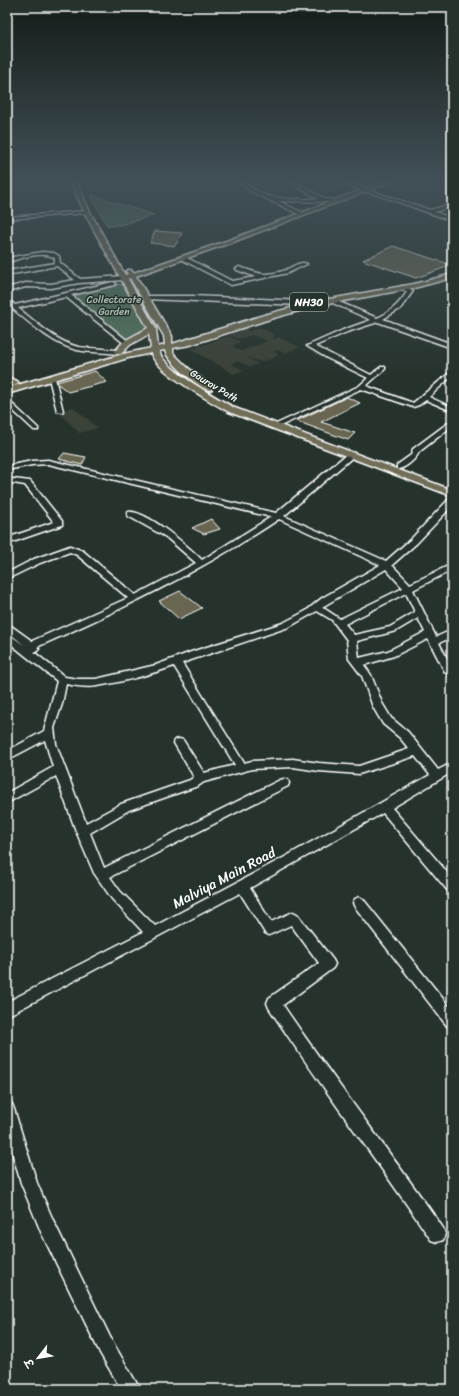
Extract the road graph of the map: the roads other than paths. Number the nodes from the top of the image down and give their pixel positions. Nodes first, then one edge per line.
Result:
1 (107, 245) edge
2 (111, 245) edge
3 (218, 245) edge
4 (184, 258) junction
5 (7, 260) edge
6 (58, 264) junction
7 (304, 264) dead end
8 (239, 269) dead end
9 (452, 271) edge
10 (7, 273) edge
11 (452, 276) edge
12 (262, 277) junction
13 (127, 278) junction
14 (79, 281) junction
15 (403, 287) junction
16 (7, 290) edge
17 (67, 295) junction
18 (146, 298) junction
19 (330, 300) junction
20 (7, 302) edge
21 (301, 305) junction
22 (14, 307) junction
23 (378, 320) junction
24 (152, 329) junction
25 (127, 343) junction
26 (168, 344) junction
27 (154, 346) junction
28 (452, 346) edge
29 (118, 352) junction
30 (131, 354) junction
31 (161, 363) junction
32 (383, 368) dead end
33 (452, 373) edge
34 (52, 378) junction
35 (373, 378) junction
36 (9, 383) edge
37 (361, 387) junction
38 (7, 391) edge
39 (425, 397) junction
40 (7, 401) edge
41 (449, 408) dead end
42 (60, 411) dead end
43 (452, 422) edge
44 (277, 425) junction
45 (36, 429) dead end
46 (350, 456) junction
47 (400, 467) junction
48 (7, 468) edge
49 (7, 483) edge
50 (452, 486) edge
51 (452, 493) edge
52 (452, 501) edge
53 (132, 514) dead end
54 (277, 516) junction
55 (7, 541) edge
56 (201, 563) junction
57 (387, 565) junction
58 (452, 567) edge
59 (7, 576) edge
60 (407, 588) junction
61 (133, 598) junction
62 (316, 607) junction
63 (420, 613) junction
64 (339, 623) junction
65 (7, 626) edge
66 (452, 634) edge
67 (7, 636) edge
68 (433, 637) junction
69 (352, 639) junction
70 (27, 647) junction
71 (176, 661) junction
72 (357, 663) junction
73 (452, 674) edge
74 (62, 680) junction
75 (50, 733) junction
76 (179, 743) dead end
77 (417, 751) junction
78 (7, 756) edge
79 (452, 767) edge
80 (242, 768) junction
81 (59, 769) junction
82 (437, 776) junction
83 (201, 778) junction
84 (284, 783) dead end
85 (7, 798) edge
86 (385, 807) junction
87 (82, 831) junction
88 (102, 875) junction
89 (242, 885) junction
90 (452, 887) edge
91 (359, 903) dead end
92 (153, 933) junction
93 (7, 1009) edge
94 (452, 1021) edge
95 (7, 1109) edge
96 (437, 1234) dead end
97 (132, 1389) edge

1 - 13 main road, Gaurav Path
2 - 13 main road
3 - 4 main road
4 - 12 street
4 - 13 main road
5 - 6 street
6 - 10 street
6 - 14 street
7 - 12 street
8 - 12 street
9 - 21 main road, NH30
11 - 15 main road, NH30
13 - 14 street
13 - 17 street
13 - 18 main road
13 - 24 main road, Gaurav Path
14 - 16 street
15 - 19 main road, NH30
15 - 23 street
17 - 22 street
17 - 25 street
18 - 21 street
18 - 26 main road
19 - 21 main road, NH30
19 - 23 street
20 - 22 street
21 - 26 main road, NH30
22 - 29 street
23 - 28 street
23 - 35 street
24 - 25 main road
24 - 27 main road, Gaurav Path
25 - 29 main road
26 - 27 main road, NH30
26 - 44 main road
27 - 29 main road, NH30
27 - 30 main road, NH30
27 - 31 main road, Gaurav Path
29 - 36 main road, NH30
30 - 31 main road
30 - 34 main road, NH30
31 - 44 main road, Gaurav Path
32 - 35 street
33 - 39 street
34 - 38 main road, NH30
34 - 42 street
35 - 37 street
37 - 39 street
37 - 44 street
39 - 41 street
40 - 45 street
43 - 47 street
44 - 46 main road, Gaurav Path
44 - 47 main road
46 - 51 main road, Gaurav Path
46 - 54 street
47 - 50 main road
48 - 54 street
49 - 55 street
52 - 57 street
53 - 56 street
54 - 56 street
54 - 57 street
56 - 61 street
57 - 60 street
57 - 62 street
58 - 60 street
59 - 61 street
60 - 63 street
60 - 64 street
61 - 70 street
62 - 64 street
62 - 71 street
63 - 68 street
63 - 69 street
64 - 69 street
65 - 70 street
66 - 68 street
67 - 70 street
68 - 72 street
68 - 73 street
69 - 72 street
70 - 74 street
71 - 74 street
71 - 80 street
72 - 77 street
74 - 75 street
75 - 78 street
75 - 81 street
76 - 83 street
77 - 80 street
77 - 82 street
79 - 82 street, Malviya Main Road
80 - 83 street
81 - 85 street
81 - 87 street
82 - 86 street, Malviya Main Road
83 - 87 street
84 - 88 street
86 - 89 street, Malviya Main Road
86 - 90 street
87 - 88 street
88 - 92 street
89 - 92 street, Malviya Main Road
89 - 96 street
91 - 94 street
92 - 93 street, Malviya Main Road
95 - 97 street

